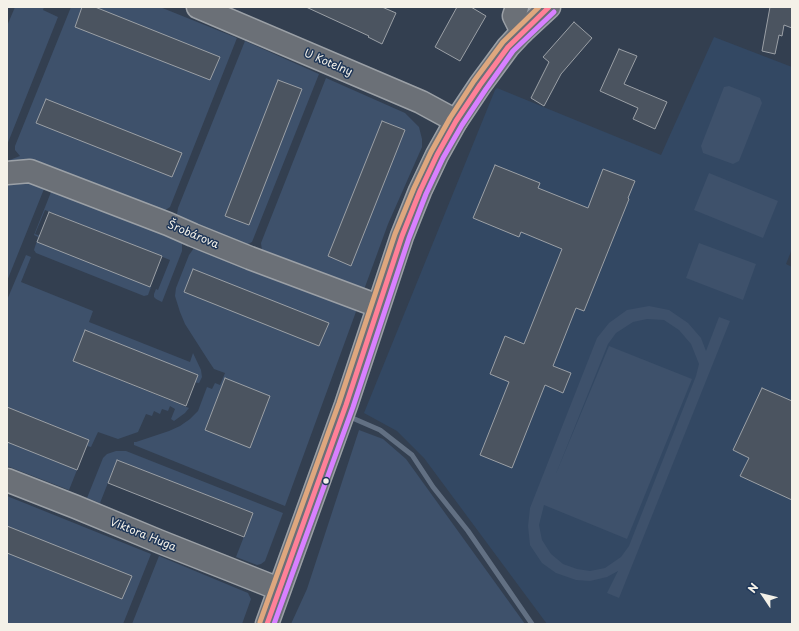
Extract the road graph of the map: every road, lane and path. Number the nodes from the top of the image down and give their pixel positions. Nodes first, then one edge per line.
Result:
1 (198, 7) edge
2 (517, 7) edge
3 (549, 7) edge
4 (522, 32) junction
5 (456, 120) junction
6 (7, 173) edge
7 (378, 306) junction
8 (7, 480) edge
9 (280, 589) junction
10 (266, 624) edge

1 - 5 street, U Kotelny
2 - 4 street
3 - 4 street
4 - 5 street
5 - 7 street
6 - 7 street, Šrobárova
7 - 9 street
8 - 9 street, Viktora Huga
9 - 10 street

